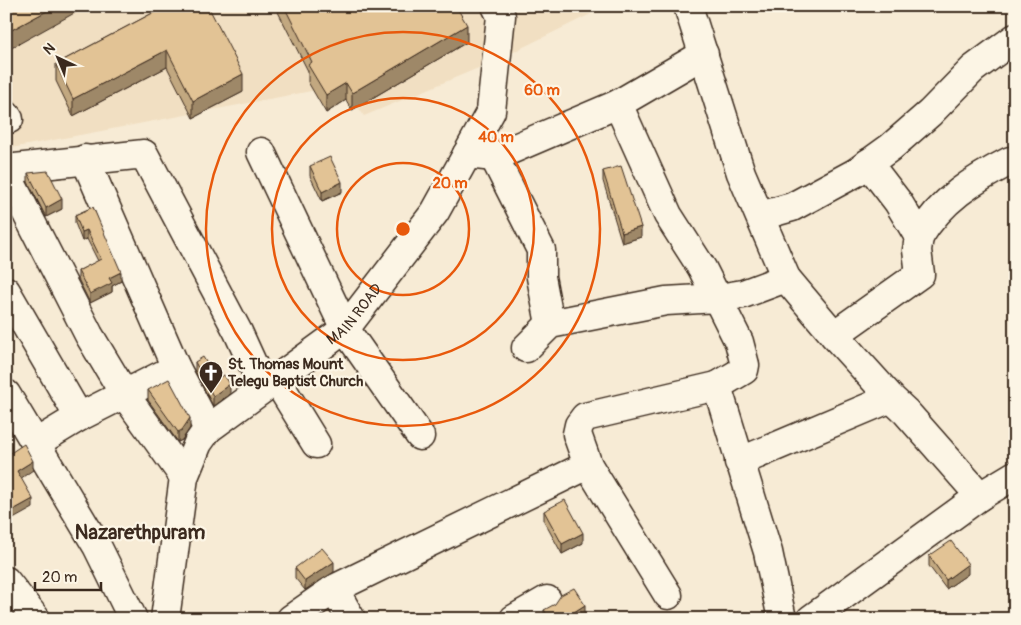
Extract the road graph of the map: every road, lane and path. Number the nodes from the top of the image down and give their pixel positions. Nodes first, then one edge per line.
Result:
1 (688, 6) edge
2 (506, 9) edge
3 (1015, 38) edge
4 (704, 54) junction
5 (618, 104) junction
6 (261, 152) dead end
7 (467, 154) junction
8 (494, 157) junction
9 (85, 159) junction
10 (1013, 159) edge
11 (868, 163) junction
12 (6, 169) edge
13 (6, 173) edge
14 (760, 216) junction
15 (919, 236) junction
16 (786, 278) junction
17 (6, 291) edge
18 (718, 298) junction
19 (550, 324) junction
20 (345, 329) junction
21 (834, 335) junction
22 (526, 348) dead end
23 (176, 368) junction
24 (270, 383) junction
25 (717, 386) junction
26 (6, 394) edge
27 (125, 395) junction
28 (890, 398) junction
29 (79, 417) junction
30 (208, 429) junction
31 (420, 436) dead end
32 (36, 443) junction
33 (316, 444) dead end
34 (739, 462) junction
35 (588, 465) junction
36 (1015, 476) edge
37 (184, 477) junction
38 (980, 496) junction
39 (6, 581) edge
40 (334, 589) junction
41 (668, 595) dead end
42 (547, 600) dead end
43 (36, 619) edge
44 (134, 619) edge
45 (165, 619) edge
46 (291, 619) edge
47 (351, 619) edge
48 (514, 619) edge
49 (782, 619) edge
50 (811, 619) edge

1 - 4 street
2 - 7 street, MAIN ROAD
3 - 11 street
4 - 5 street
4 - 14 street
5 - 8 street
5 - 18 street
6 - 20 street
7 - 8 street
7 - 20 street, MAIN ROAD
8 - 19 street
9 - 12 street
9 - 23 street
9 - 24 street
10 - 15 street
11 - 14 street
11 - 15 street
13 - 27 street
14 - 16 street
15 - 21 street
16 - 18 street
16 - 21 street
17 - 29 street
18 - 19 street
18 - 25 street
19 - 22 street
20 - 24 street, MAIN ROAD
20 - 31 street
21 - 28 street
23 - 27 street
23 - 30 street
24 - 30 street, MAIN ROAD
24 - 33 street
25 - 34 street
25 - 35 street
26 - 32 street
27 - 29 street
27 - 37 street
28 - 34 street
28 - 38 street
29 - 32 street
30 - 37 street, MAIN ROAD
32 - 44 street
34 - 49 street
35 - 40 street
35 - 41 street
36 - 38 street
37 - 45 street, MAIN ROAD
38 - 50 street
39 - 43 street
40 - 46 street
40 - 47 street
42 - 48 street

